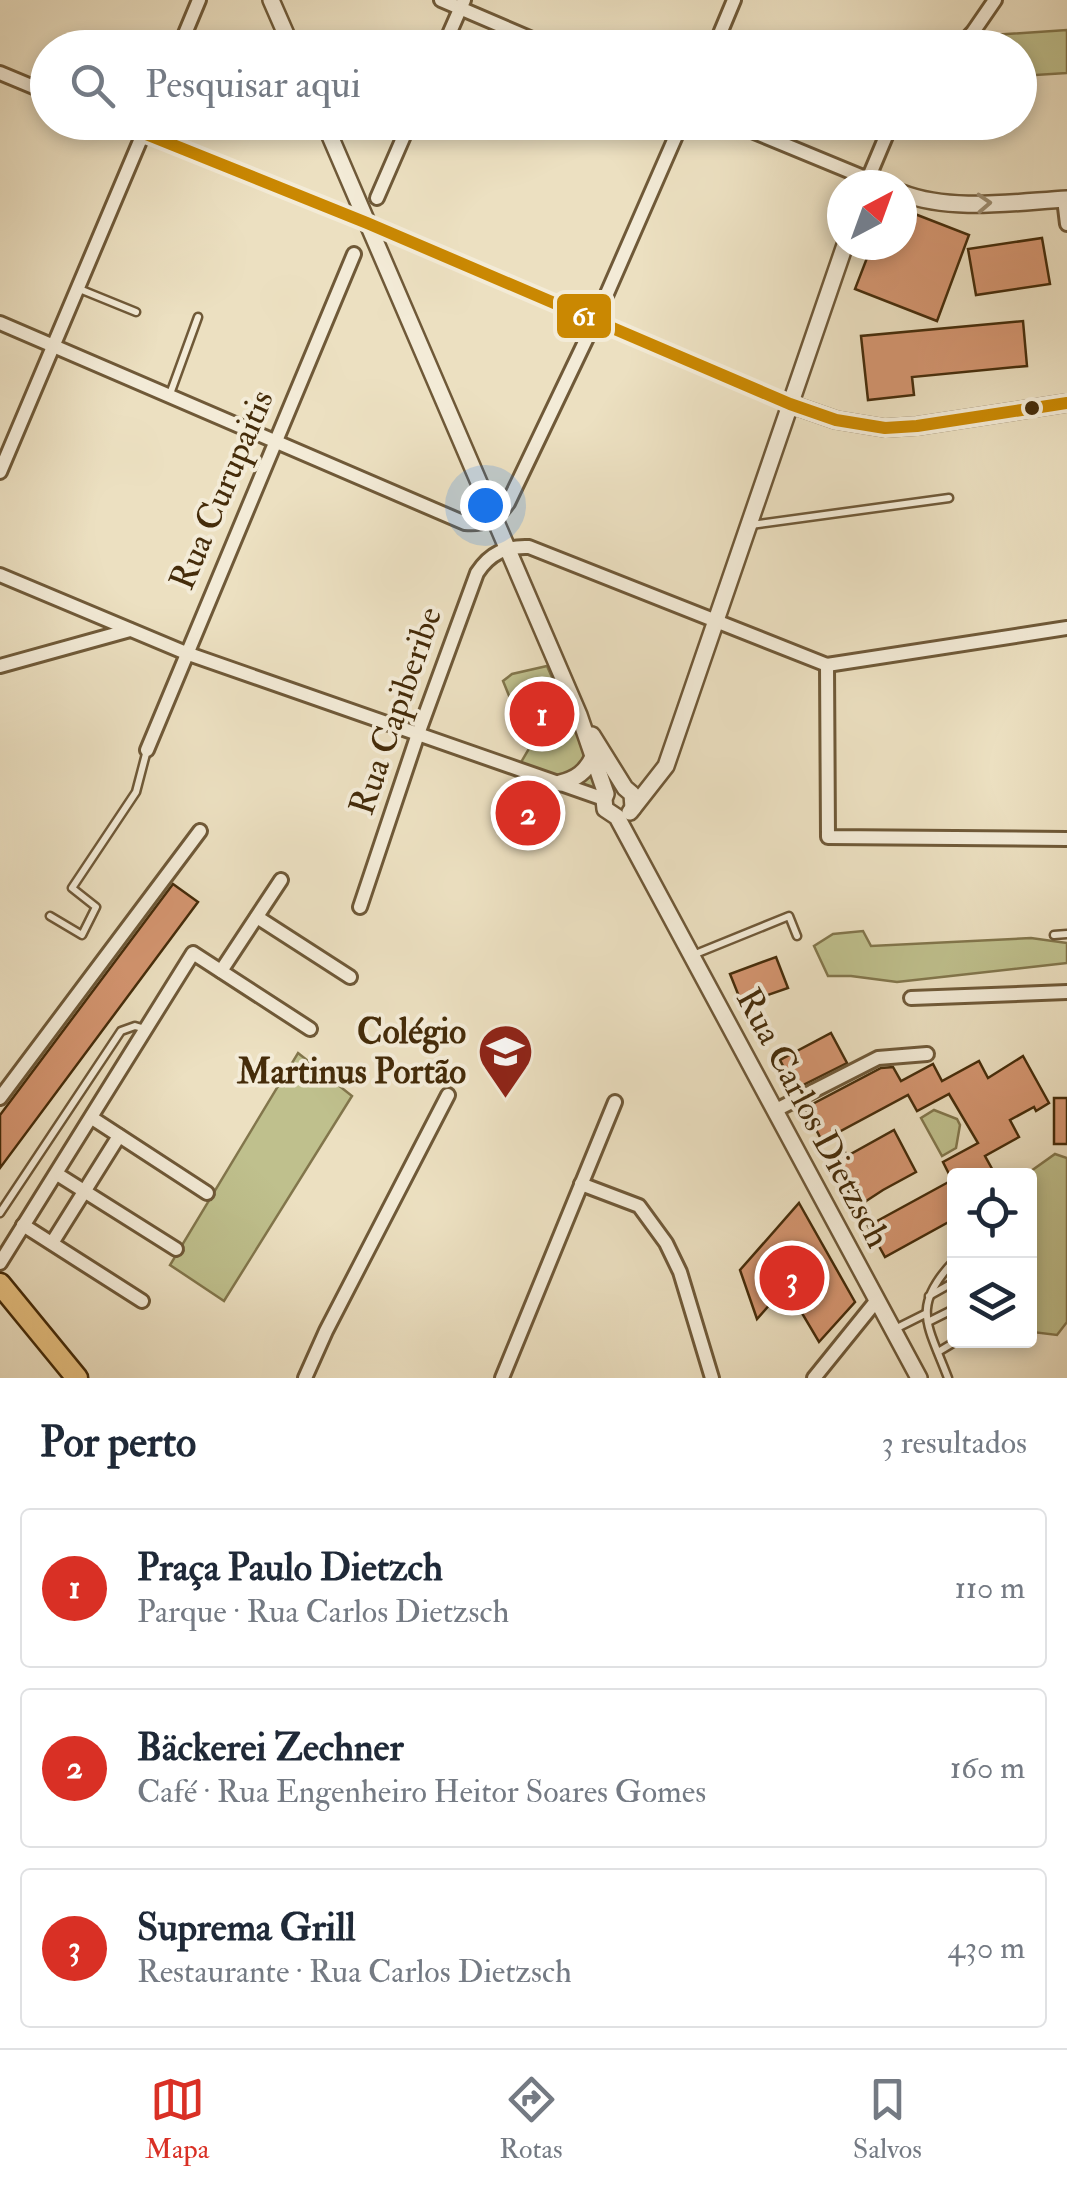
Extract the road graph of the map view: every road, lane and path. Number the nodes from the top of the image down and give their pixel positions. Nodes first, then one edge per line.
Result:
1 (199, 0) edge
2 (272, 0) edge
3 (441, 0) edge
4 (734, 0) edge
5 (995, 0) edge
6 (462, 4) edge
7 (186, 30) edge
8 (284, 30) edge
9 (451, 30) edge
10 (515, 30) edge
11 (722, 30) edge
12 (974, 30) edge
13 (0, 73) edge
14 (30, 86) edge
15 (140, 140) edge
16 (173, 140) edge
17 (332, 140) edge
18 (402, 140) edge
19 (674, 140) edge
20 (772, 140) edge
21 (886, 140) edge
22 (842, 170) edge
23 (876, 170) edge
24 (917, 197) edge
25 (377, 198) dead end
26 (1066, 199) edge
27 (367, 223) junction
28 (1067, 224) edge
29 (354, 254) dead end
30 (840, 260) edge
31 (76, 288) junction
32 (136, 312) dead end
33 (198, 318) dead end
34 (595, 321) junction
35 (0, 323) edge
36 (52, 345) junction
37 (170, 396) junction
38 (1067, 402) edge
39 (790, 404) junction
40 (275, 441) junction
41 (0, 472) edge
42 (949, 498) dead end
43 (494, 518) junction
44 (750, 525) junction
45 (507, 548) junction
46 (0, 575) edge
47 (716, 622) junction
48 (1067, 628) edge
49 (130, 630) junction
50 (186, 653) junction
51 (827, 665) junction
52 (0, 666) edge
53 (579, 715) junction
54 (418, 734) junction
55 (147, 750) joint
56 (593, 757) junction
57 (658, 778) junction
58 (560, 784) junction
59 (625, 788) junction
60 (605, 797) junction
61 (627, 812) junction
62 (200, 831) dead end
63 (1067, 838) edge
64 (280, 880) dead end
65 (360, 906) dead end
66 (50, 916) dead end
67 (256, 917) junction
68 (1054, 934) dead end
69 (1067, 934) edge
70 (796, 936) dead end
71 (692, 955) junction
72 (222, 971) junction
73 (350, 978) dead end
74 (1067, 992) edge
75 (911, 998) dead end
76 (310, 1029) dead end
77 (146, 1030) junction
78 (926, 1054) dead end
79 (448, 1095) dead end
80 (0, 1098) edge
81 (615, 1102) dead end
82 (776, 1110) junction
83 (92, 1118) junction
84 (119, 1136) junction
85 (56, 1174) junction
86 (581, 1184) junction
87 (84, 1191) junction
88 (208, 1193) dead end
89 (0, 1213) edge
90 (23, 1225) junction
91 (52, 1243) junction
92 (176, 1248) dead end
93 (0, 1263) edge
94 (947, 1269) edge
95 (0, 1284) edge
96 (947, 1286) edge
97 (928, 1296) junction
98 (877, 1300) junction
99 (142, 1301) dead end
100 (947, 1311) edge
101 (927, 1318) junction
102 (892, 1330) junction
103 (947, 1347) edge
104 (938, 1352) junction
105 (77, 1378) edge
106 (305, 1378) edge
107 (502, 1378) edge
108 (712, 1378) edge
109 (814, 1378) edge
110 (919, 1378) edge
111 (948, 1378) edge

1 - 7 street
2 - 8 street
3 - 6 street
4 - 11 street
5 - 12 street
6 - 9 street
6 - 10 street
13 - 14 street
15 - 31 street
16 - 27 street
17 - 27 street, Rua Carlos Dietzsch
18 - 25 street
19 - 34 street
20 - 22 street
21 - 23 street
24 -> 26 street
26 - 28 street
27 - 34 street
27 - 43 street, Rua Carlos Dietzsch
29 - 40 street, Rua Curupaitis
30 - 39 street
31 - 32 lane
31 - 36 street
33 - 37 lane
34 - 39 street
34 - 43 street
35 - 36 street
36 - 37 street
36 - 41 street
37 - 40 street
38 - 39 street
39 - 44 street
40 - 43 street
40 - 50 street, Rua Curupaitis
42 - 44 lane
43 - 45 street, Rua Carlos Dietzsch
44 - 47 street
45 - 47 street
45 - 53 street, Rua Carlos Dietzsch
45 - 54 street, Rua Capiberibe
46 - 49 street
47 - 51 street
47 - 57 street
48 - 51 street
49 - 50 street
49 - 52 street
50 - 54 street
50 - 55 street, Rua Curupaitis
51 - 63 street
53 - 56 street, Rua Carlos Dietzsch
53 - 59 street, Rua Carlos Dietzsch
54 - 58 street
54 - 65 street, Rua Capiberibe
55 - 66 lane
56 - 58 street
56 - 60 street, Rua Carlos Dietzsch
57 - 59 street
57 - 61 street
58 - 60 street
59 - 60 street
59 - 61 street, Rua Carlos Dietzsch
60 - 61 street, Rua Carlos Dietzsch
61 - 71 street, Rua Carlos Dietzsch
62 - 80 street
64 - 67 street
67 - 72 street
67 - 73 street
68 - 69 lane
70 - 71 lane
71 - 82 street, Rua Carlos Dietzsch
72 - 76 street
72 - 77 street
74 - 75 street
77 - 83 street
77 - 89 lane
78 - 82 street
79 - 106 street
81 - 86 street
82 - 98 street, Rua Carlos Dietzsch
83 - 84 street
83 - 85 street
84 - 87 street
84 - 88 street
85 - 87 street
85 - 90 street
86 - 107 street
86 - 108 street
87 - 91 street
87 - 92 street
90 - 91 street
90 - 93 street
91 - 99 street
94 - 97 lane
95 - 105 main road
96 - 97 lane
97 - 101 lane
98 - 102 street, Rua Carlos Dietzsch
98 - 109 street
100 - 101 lane
101 - 102 lane
101 - 104 lane
102 - 110 street, Rua Carlos Dietzsch
103 - 104 lane
104 - 111 lane

